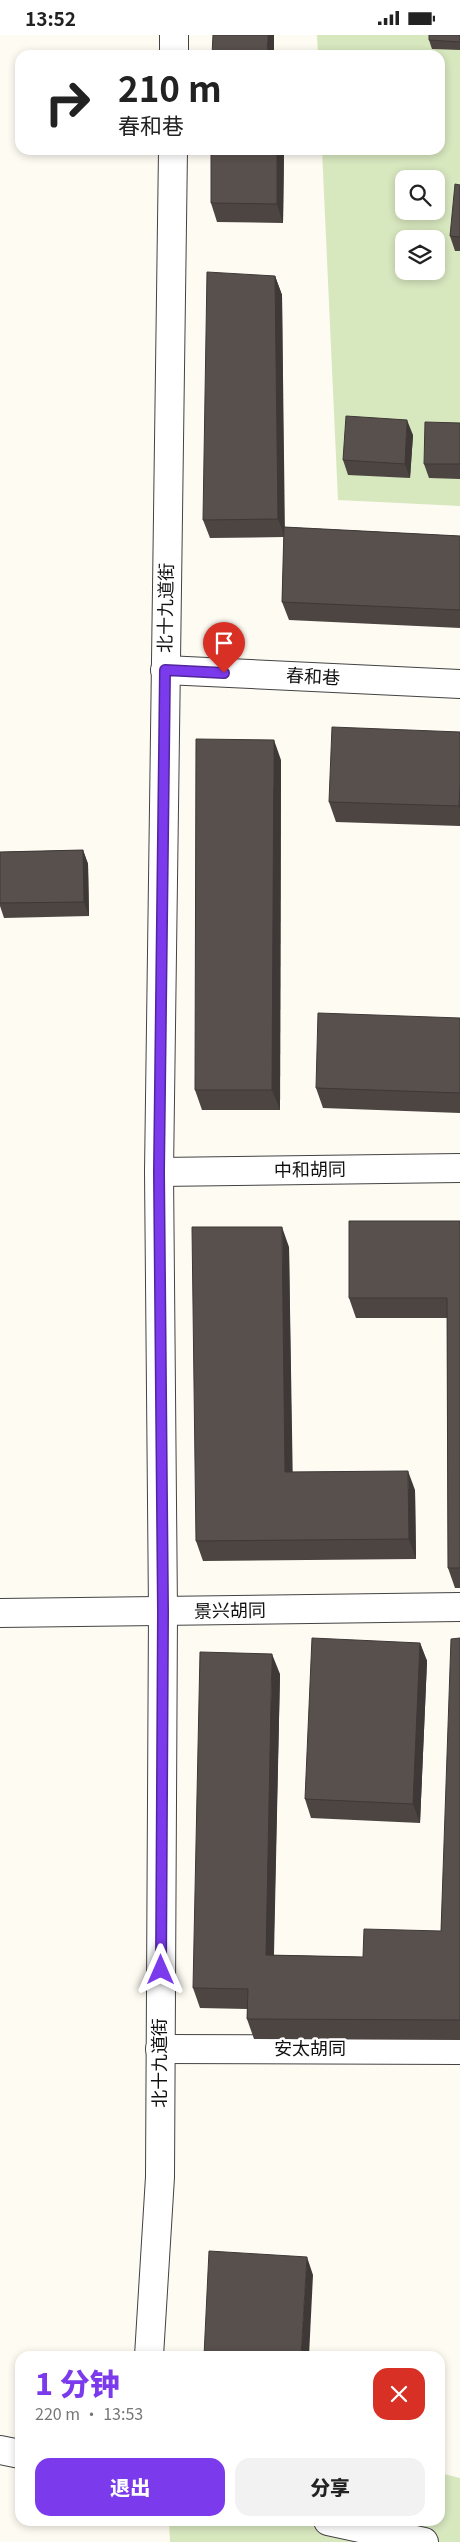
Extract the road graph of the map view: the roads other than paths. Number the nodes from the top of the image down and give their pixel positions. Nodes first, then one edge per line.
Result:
1 (174, 35) edge
2 (174, 50) edge
3 (173, 155) edge
4 (165, 670) junction
5 (460, 684) edge
6 (460, 1168) edge
7 (159, 1172) junction
8 (460, 1607) edge
9 (163, 1612) junction
10 (0, 1613) edge
11 (160, 2049) junction
12 (460, 2050) edge
13 (149, 2351) edge
14 (0, 2450) edge
15 (15, 2453) edge
16 (351, 2526) edge
17 (424, 2542) edge

1 - 2 street
3 - 4 street, 北十九道街
4 - 5 street, 春和巷
4 - 7 street, 北十九道街
6 - 7 street, 中和胡同
7 - 9 street, 北十九道街
8 - 9 street, 景兴胡同
9 - 10 street, 景兴胡同
9 - 11 street, 北十九道街
11 - 12 street, 安太胡同
11 - 13 street, 北十九道街
14 - 15 street
16 - 17 street

